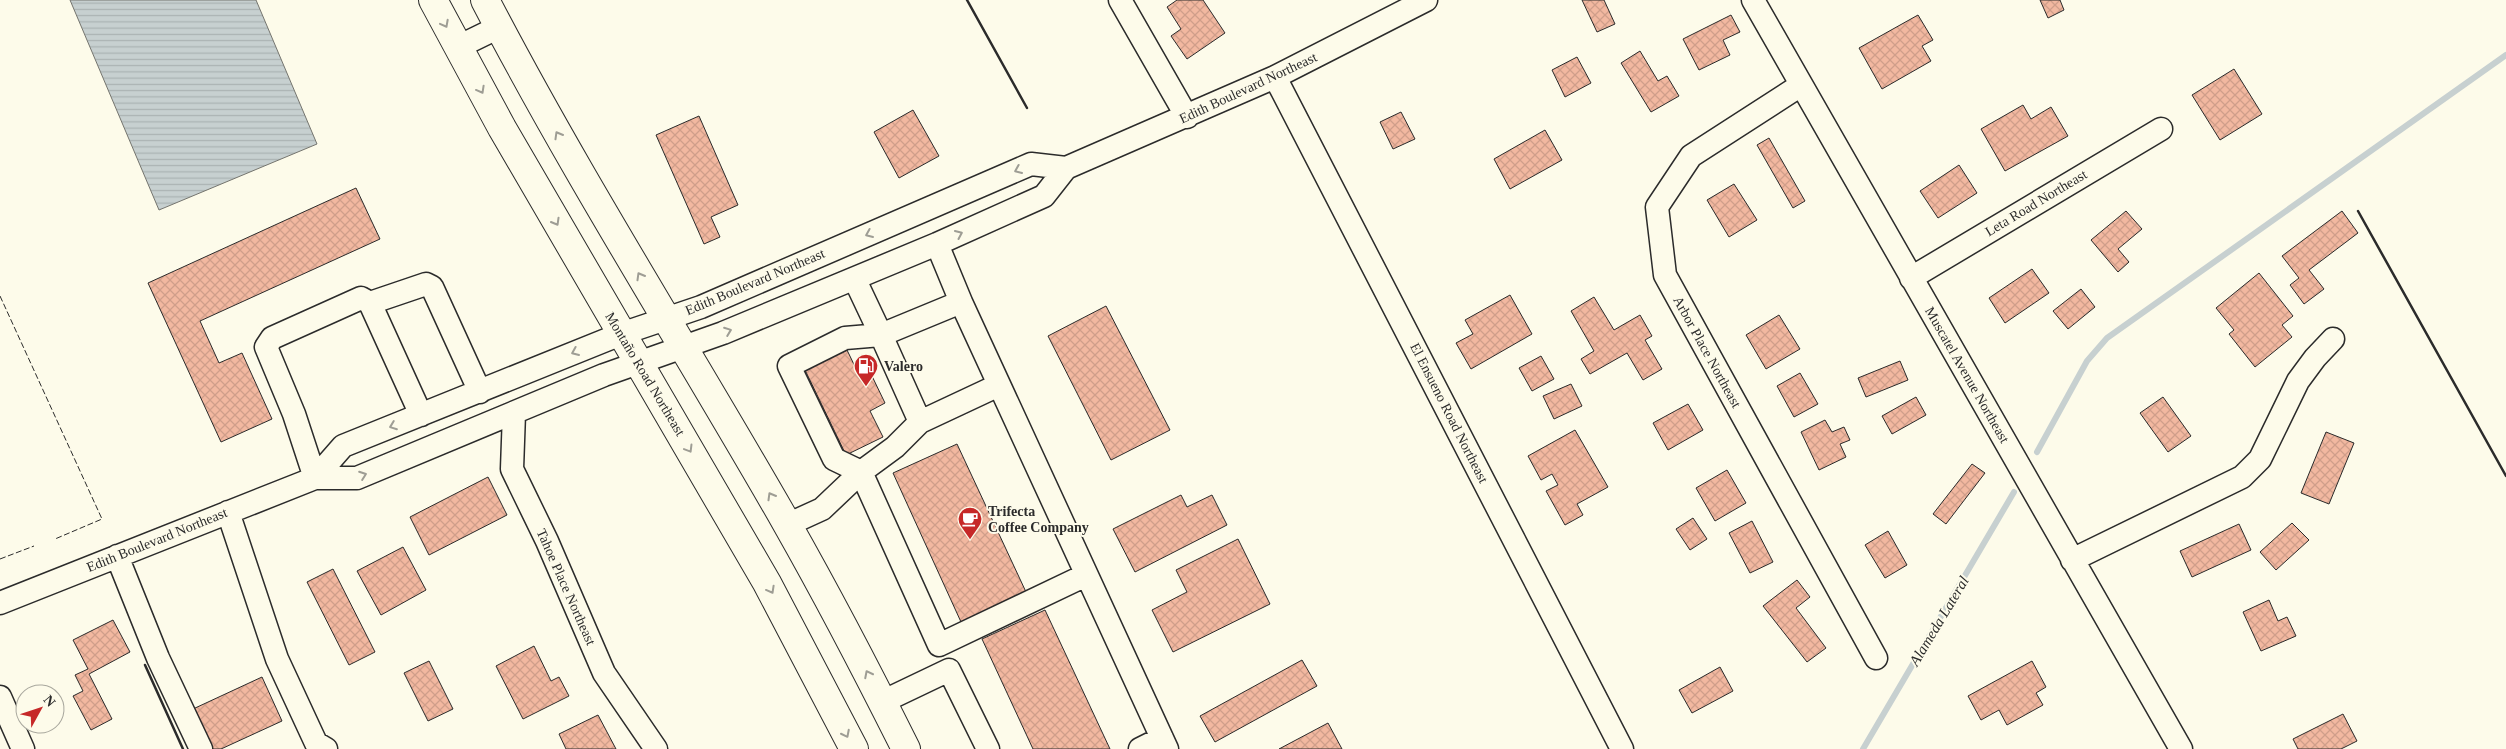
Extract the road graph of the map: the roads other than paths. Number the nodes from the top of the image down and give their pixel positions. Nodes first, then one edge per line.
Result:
1 (433, 0) edge
2 (485, 0) edge
3 (1120, 0) edge
4 (1753, 0) edge
5 (1412, 3) edge
6 (499, 27) junction
7 (458, 47) junction
8 (1275, 77) junction
9 (1801, 84) junction
10 (1187, 117) junction
11 (2160, 129) dead end
12 (1066, 168) junction
13 (937, 244) junction
14 (1911, 278) junction
15 (856, 280) junction
16 (961, 302) junction
17 (370, 303) junction
18 (665, 318) junction
19 (620, 334) junction
20 (881, 335) junction
21 (2333, 339) dead end
22 (682, 346) junction
23 (637, 362) junction
24 (999, 385) junction
25 (480, 392) junction
26 (514, 412) junction
27 (420, 416) junction
28 (920, 422) junction
29 (861, 472) junction
30 (315, 478) junction
31 (228, 512) junction
32 (787, 525) junction
33 (117, 556) junction
34 (2072, 560) junction
35 (1086, 575) junction
36 (0, 604) edge
37 (1876, 658) dead end
38 (0, 697) edge
39 (882, 702) junction
40 (1165, 744) edge
41 (315, 747) edge
42 (22, 749) edge
43 (201, 749) edge
44 (656, 749) edge
45 (854, 749) edge
46 (906, 749) edge
47 (988, 749) edge
48 (1140, 749) edge
49 (1622, 749) edge
50 (2181, 749) edge

1 -> 7 main road, Montaño Road Northeast
2 - 6 main road
3 - 10 street
4 - 9 street, Muscatel Avenue Northeast
5 - 8 street, Edith Boulevard Northeast
6 - 7 street
18 -> 6 main road
7 -> 19 main road, Montaño Road Northeast
8 - 10 street, Edith Boulevard Northeast
8 - 49 street, El Ensueno Road Northeast
9 - 14 street, Muscatel Avenue Northeast
9 - 37 street, Arbor Place Northeast
10 - 12 street, Edith Boulevard Northeast
11 - 14 street, Leta Road Northeast
13 -> 12 street, Edith Boulevard Northeast
12 -> 18 street, Edith Boulevard Northeast
13 - 15 street, Edith Boulevard Northeast
13 - 16 street
14 - 34 street, Muscatel Avenue Northeast
15 - 20 street
22 -> 15 street, Edith Boulevard Northeast
16 - 20 street
16 - 24 street
17 - 25 street
17 - 27 street
17 - 30 street
18 - 19 street, Edith Boulevard Northeast
18 - 22 main road
19 - 23 main road, Montaño Road Northeast
19 -> 25 street, Edith Boulevard Northeast
20 - 28 street
20 - 29 street
21 - 34 street
22 - 23 street, Edith Boulevard Northeast
32 -> 22 main road
23 - 26 street, Edith Boulevard Northeast
23 -> 45 main road, Montaño Road Northeast
24 - 28 street
24 - 35 street
25 - 27 street, Edith Boulevard Northeast
30 -> 26 street, Edith Boulevard Northeast
26 - 44 street, Tahoe Place Northeast
27 -> 30 street, Edith Boulevard Northeast
28 - 29 street
29 - 32 street
29 - 35 street
30 - 31 street, Edith Boulevard Northeast
31 - 33 street, Edith Boulevard Northeast
31 - 41 street
39 -> 32 main road
33 - 36 street, Edith Boulevard Northeast
33 - 43 street
34 - 50 street, Muscatel Avenue Northeast
35 - 40 street
38 - 42 street
39 - 46 main road
39 - 47 street
40 - 48 street

